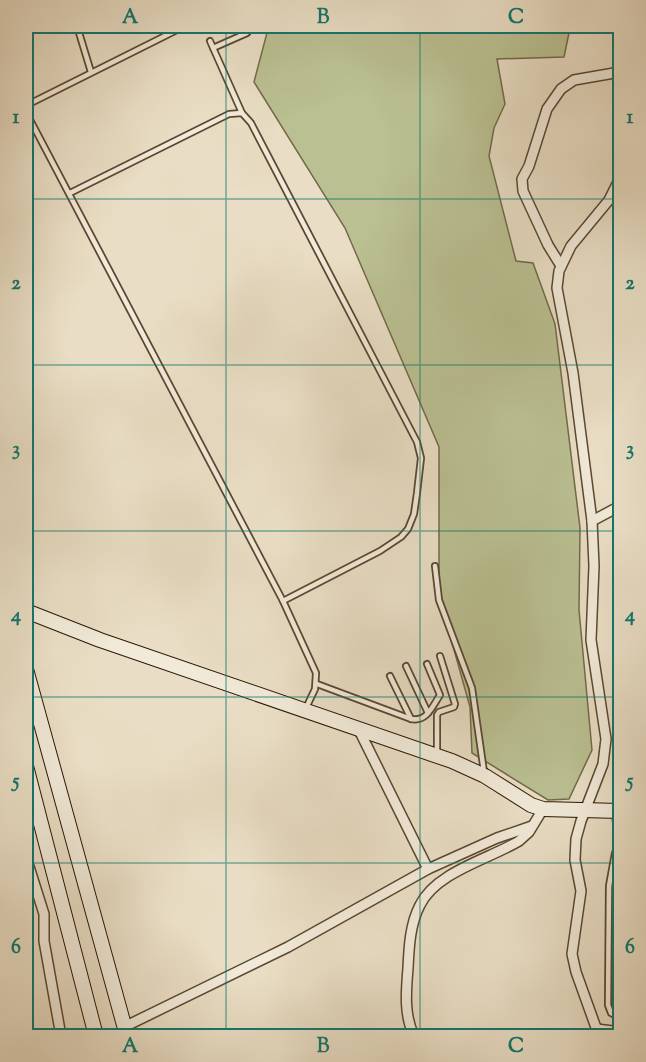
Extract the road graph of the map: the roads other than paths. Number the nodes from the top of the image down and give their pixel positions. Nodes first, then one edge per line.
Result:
1 (77, 26) edge
2 (143, 26) edge
3 (165, 26) edge
4 (180, 26) edge
5 (247, 33) dead end
6 (210, 41) dead end
7 (213, 48) junction
8 (91, 72) junction
9 (621, 72) edge
10 (26, 105) edge
11 (242, 113) junction
12 (621, 178) edge
13 (70, 193) junction
14 (561, 266) junction
15 (621, 506) edge
16 (592, 521) junction
17 (435, 566) dead end
18 (283, 601) junction
19 (26, 611) edge
20 (440, 656) dead end
21 (428, 664) dead end
22 (406, 666) dead end
23 (26, 669) edge
24 (390, 676) dead end
25 (317, 684) junction
26 (305, 710) junction
27 (428, 713) junction
28 (411, 720) junction
29 (359, 730) junction
30 (437, 755) junction
31 (26, 766) edge
32 (485, 776) junction
33 (543, 809) junction
34 (585, 811) junction
35 (618, 811) edge
36 (532, 826) junction
37 (621, 843) edge
38 (26, 857) edge
39 (428, 869) junction
40 (621, 1018) edge
41 (125, 1032) edge
42 (621, 1032) edge
43 (598, 1033) edge
44 (61, 1036) edge
45 (96, 1036) edge
46 (414, 1036) edge

1 - 8 lane
2 - 3 lane
4 - 8 lane
5 - 7 lane
6 - 7 lane
7 - 11 lane
8 - 10 lane
9 - 14 street
10 - 13 lane
11 - 13 lane
11 - 18 lane
12 - 14 street
13 - 18 lane
14 - 16 street
15 - 16 street
16 - 34 street
17 - 32 lane
18 - 25 lane
19 - 26 street
20 - 30 lane
21 - 27 lane
22 - 27 lane
23 - 41 street
24 - 28 lane
25 - 26 lane
25 - 28 lane
26 - 29 street
27 - 28 lane
29 - 30 street
29 - 39 street
30 - 32 street
31 - 45 street
32 - 33 street
33 - 34 street
33 - 36 street
34 - 35 street
34 - 43 street
35 - 37 lane
36 - 39 street
36 - 46 street
37 - 40 lane
38 - 44 street
39 - 41 street
42 - 43 street

